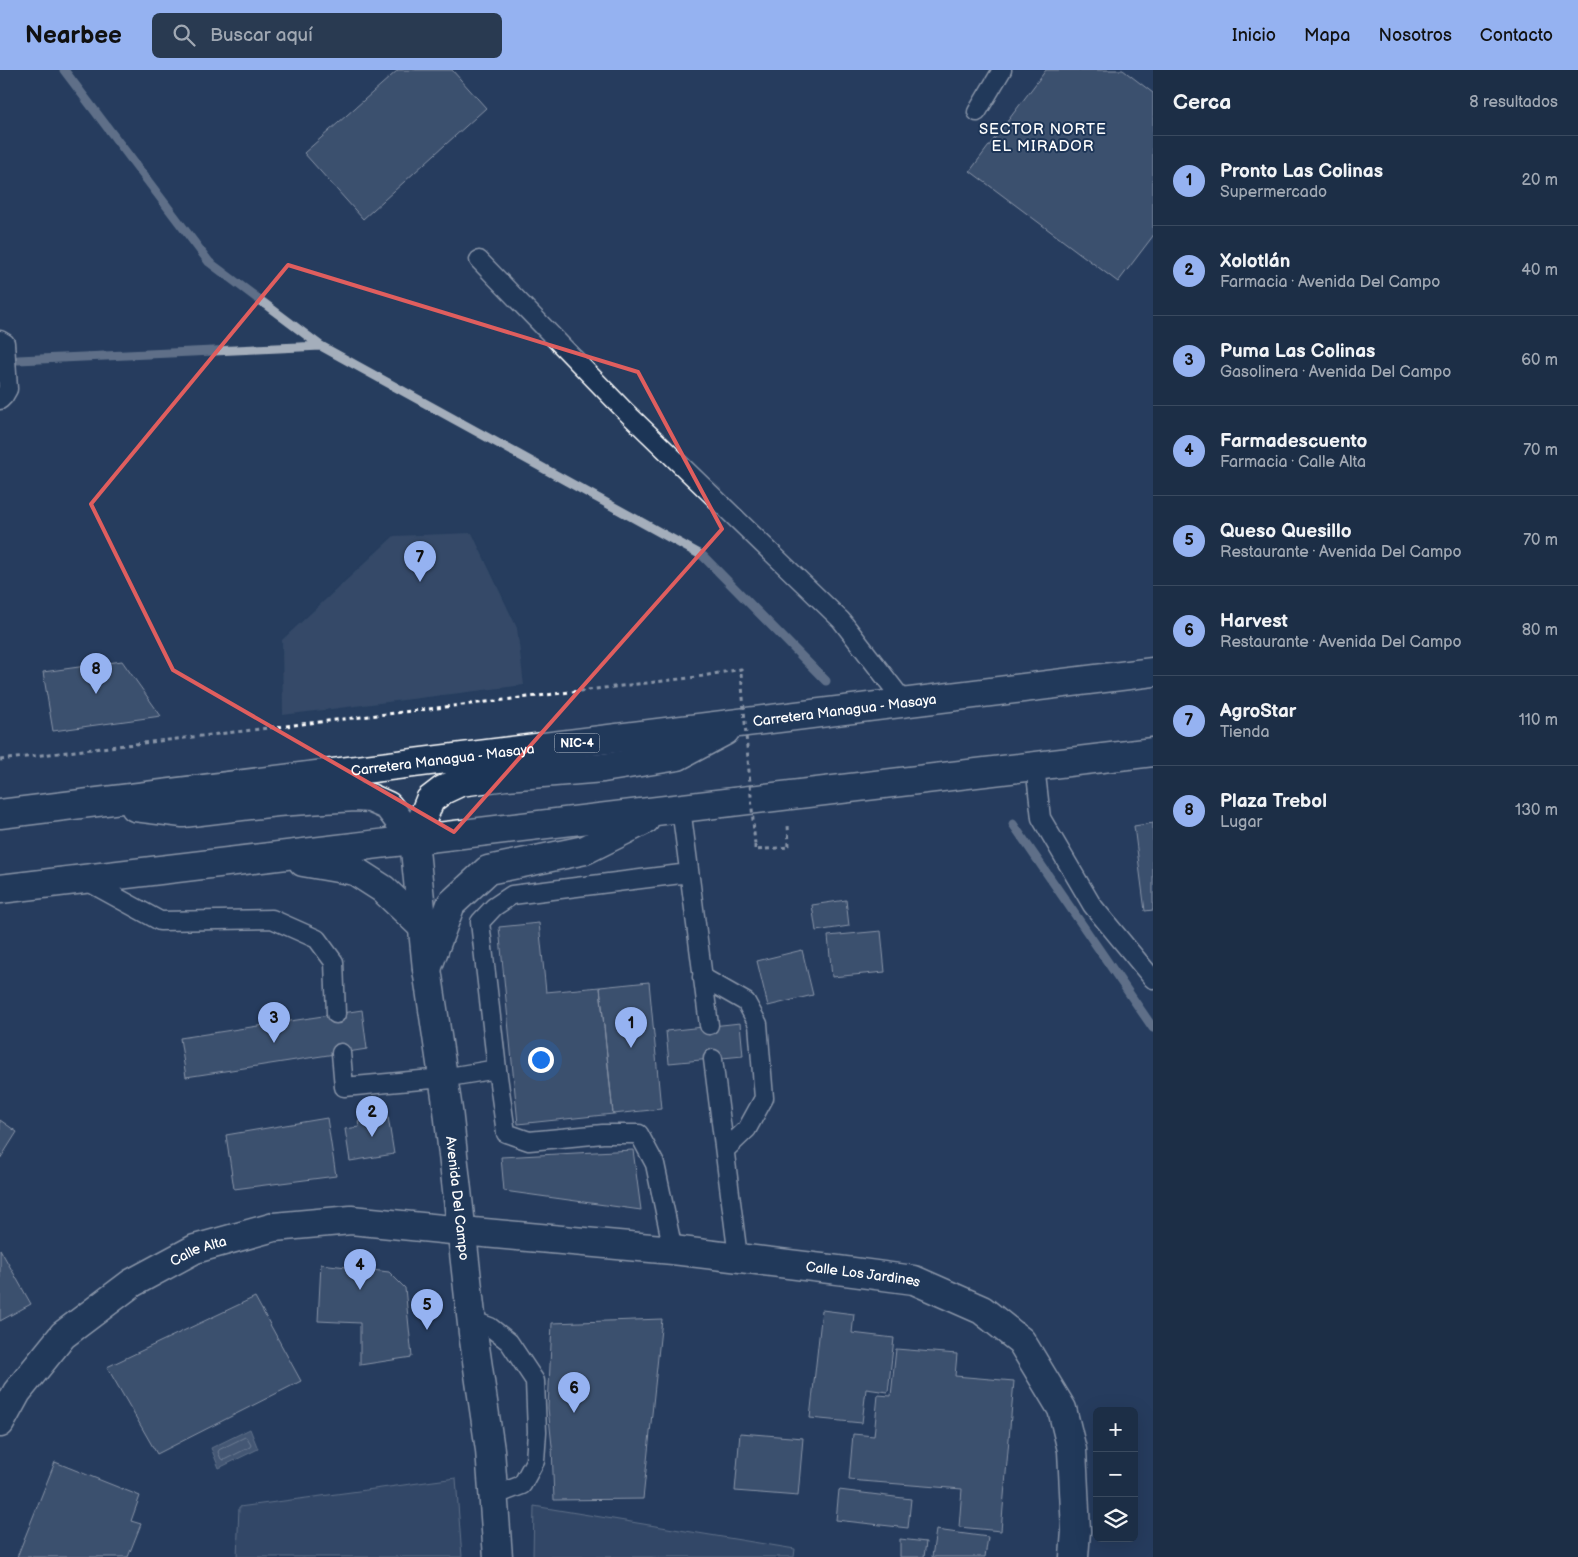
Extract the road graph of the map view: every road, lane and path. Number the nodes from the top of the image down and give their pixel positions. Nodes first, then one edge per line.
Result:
1 (1002, 70) edge
2 (977, 112) dead end
3 (479, 260) dead end
4 (0, 340) edge
5 (0, 400) edge
6 (1153, 672) edge
7 (905, 703) junction
8 (738, 724) junction
9 (1153, 752) edge
10 (0, 760) edge
11 (1034, 766) junction
12 (99, 802) junction
13 (672, 809) junction
14 (0, 814) edge
15 (414, 840) junction
16 (788, 847) dead end
17 (277, 858) junction
18 (689, 873) junction
19 (84, 879) junction
20 (0, 889) edge
21 (423, 927) junction
22 (427, 969) junction
23 (702, 977) junction
24 (1153, 979) edge
25 (336, 1014) dead end
26 (709, 1025) dead end
27 (340, 1053) dead end
28 (713, 1058) dead end
29 (497, 1069) junction
30 (443, 1078) junction
31 (725, 1150) junction
32 (462, 1231) junction
33 (673, 1250) junction
34 (738, 1257) junction
35 (471, 1320) junction
36 (0, 1422) edge
37 (493, 1496) junction
38 (498, 1557) edge
39 (1074, 1557) edge

1 - 2 lane
3 - 7 lane
4 - 5 lane
6 - 7 main road, Carretera Managua - Masaya / NIC-4
7 - 8 main road, Carretera Managua - Masaya / NIC-4
8 - 12 main road, Carretera Managua - Masaya / NIC-4
8 - 15 main road
9 - 11 main road
10 - 16 path, bridge
11 - 13 main road
11 - 24 lane
12 - 14 main road, Carretera Managua - Masaya / NIC-4
12 - 15 main road
13 - 15 main road
13 - 18 lane
13 - 22 main road
15 - 17 main road
15 - 21 main road, Avenida Del Campo
17 - 19 main road
17 - 21 main road
18 - 23 lane
18 - 29 lane
19 - 20 main road
19 - 25 lane
21 - 22 main road, Avenida Del Campo
22 - 30 main road, Avenida Del Campo
23 - 26 lane
23 - 31 lane
27 - 30 lane
28 - 31 lane
29 - 30 lane
29 - 33 lane
30 - 32 main road, Avenida Del Campo
31 - 34 lane
32 - 33 main road, Calle Los Jardines
32 - 35 main road, Avenida Del Campo
32 - 36 main road, Calle Alta
33 - 34 main road, Calle Los Jardines
34 - 39 main road, Calle Los Jardines
35 - 37 main road, Avenida Del Campo
35 - 37 lane
37 - 38 main road, Avenida Del Campo

